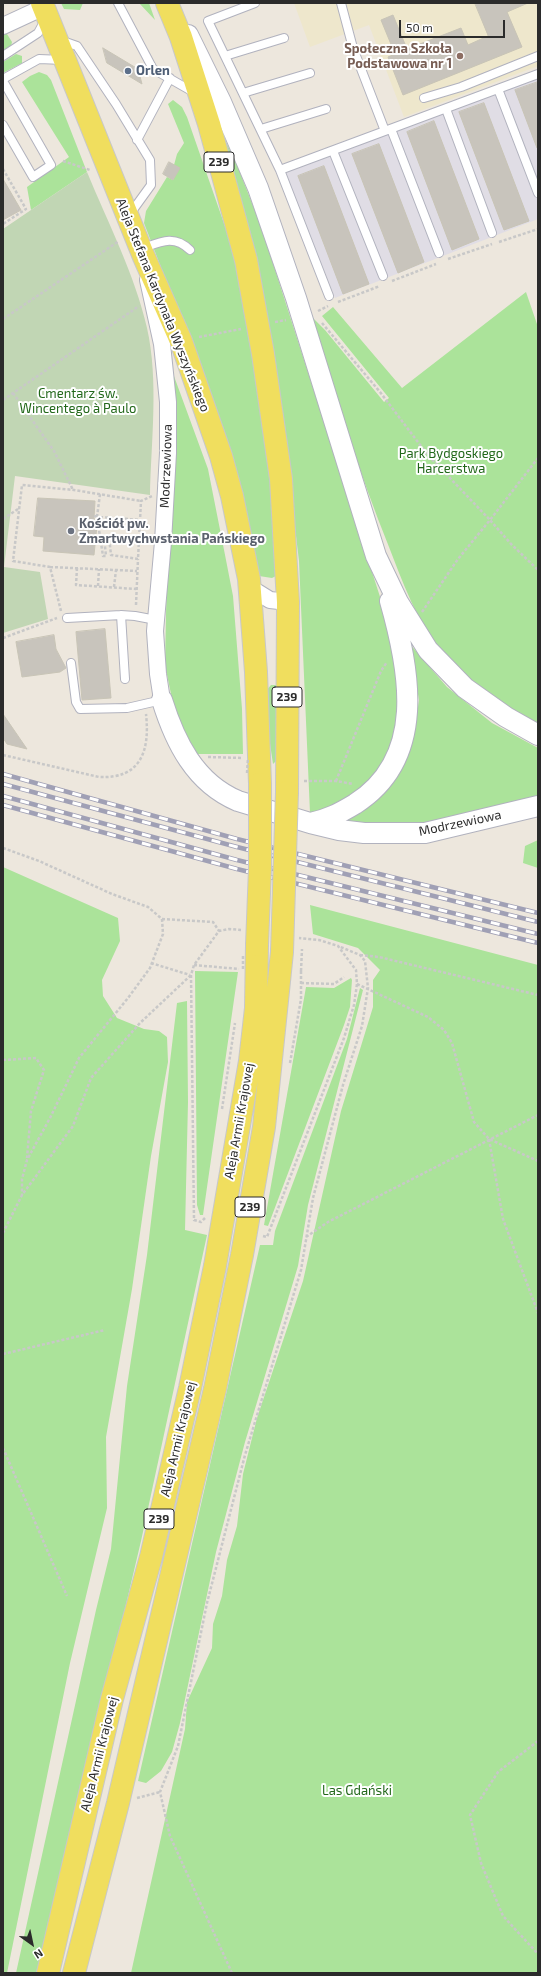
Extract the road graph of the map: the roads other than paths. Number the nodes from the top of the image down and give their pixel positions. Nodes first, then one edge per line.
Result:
1 (118, 3) edge
2 (167, 3) edge
3 (171, 3) edge
4 (255, 3) edge
5 (341, 3) edge
6 (44, 9) edge
7 (3, 26) edge
8 (284, 38) dead end
9 (58, 40) junction
10 (3, 56) edge
11 (225, 56) junction
12 (538, 56) edge
13 (66, 60) junction
14 (310, 73) dead end
15 (538, 74) edge
16 (170, 78) junction
17 (3, 80) edge
18 (498, 89) junction
19 (243, 93) junction
20 (199, 95) junction
21 (424, 98) dead end
22 (326, 109) dead end
23 (446, 109) junction
24 (3, 125) edge
25 (261, 129) junction
26 (388, 130) junction
27 (137, 140) junction
28 (333, 151) junction
29 (280, 170) junction
30 (538, 193) edge
31 (128, 217) junction
32 (492, 233) dead end
33 (190, 250) dead end
34 (142, 253) junction
35 (439, 253) dead end
36 (383, 280) road end
37 (328, 296) dead end
38 (376, 556) junction
39 (249, 587) junction
40 (288, 602) junction
41 (121, 615) junction
42 (67, 618) dead end
43 (156, 620) junction
44 (71, 663) dead end
45 (125, 679) dead end
46 (154, 702) junction
47 (538, 735) edge
48 (538, 806) edge
49 (310, 823) junction
50 (257, 945) joint
51 (48, 1973) edge
52 (74, 1973) edge

1 - 16 lane
2 - 20 main road, 239
3 - 38 street
4 - 11 lane
5 - 26 lane
6 - 7 street
6 - 9 main road, Aleja Stefana Kardynała Wyszyńskiego / 239
6 - 10 lane
8 - 11 lane
9 - 13 main road, Aleja Stefana Kardynała Wyszyńskiego / 239
9 - 27 lane
11 - 19 lane
12 - 21 lane
13 - 17 lane
13 - 31 main road, Aleja Stefana Kardynała Wyszyńskiego / 239
14 - 19 lane
15 - 18 lane
16 - 20 lane
16 - 27 lane
17 - 24 lane
18 - 23 lane
18 - 30 lane
19 - 25 lane
20 - 40 main road, 239
22 - 25 lane
23 - 26 lane
23 - 32 lane
25 - 29 lane
26 - 28 lane
26 - 35 lane
27 - 31 lane
28 - 29 lane
28 - 36 lane
29 - 37 lane
31 - 34 main road, Aleja Stefana Kardynała Wyszyńskiego / 239
33 - 34 lane
34 - 39 main road, Aleja Stefana Kardynała Wyszyńskiego / 239
34 - 43 street, Modrzewiowa
38 - 47 street
38 - 49 street
39 - 40 street
39 - 50 main road, Aleja Stefana Kardynała Wyszyńskiego / 239, bridge
40 - 52 main road, Aleja Armii Krajowej / 239, bridge
41 - 42 lane
41 - 43 lane
41 - 45 lane
43 - 46 street, Modrzewiowa
44 - 46 lane
46 - 49 street, Modrzewiowa
48 - 49 street, Modrzewiowa
50 - 51 main road, Aleja Armii Krajowej / 239

